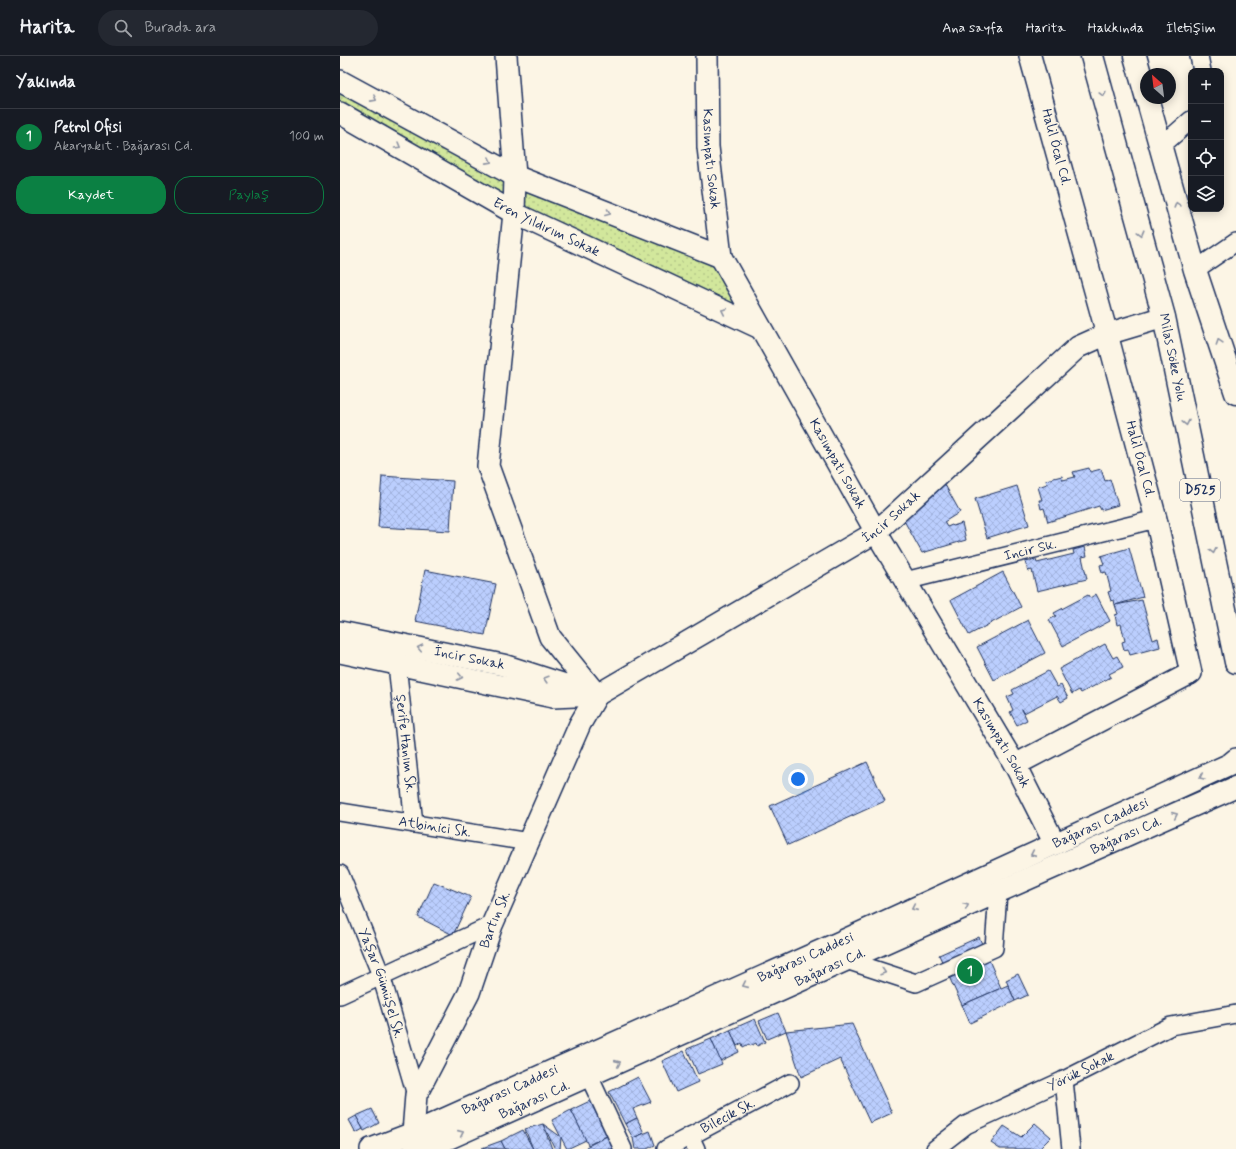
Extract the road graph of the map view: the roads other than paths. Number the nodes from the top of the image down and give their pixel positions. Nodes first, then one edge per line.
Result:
1 (506, 56) edge
2 (707, 56) edge
3 (1030, 56) edge
4 (1092, 56) edge
5 (1135, 56) edge
6 (1199, 56) edge
7 (1201, 68) edge
8 (1140, 75) edge
9 (340, 81) edge
10 (1148, 104) edge
11 (340, 113) edge
12 (1188, 123) edge
13 (1160, 147) junction
14 (515, 176) junction
15 (514, 213) junction
16 (1236, 242) edge
17 (721, 257) junction
18 (1195, 270) junction
19 (1164, 317) junction
20 (760, 328) junction
21 (1107, 334) junction
22 (1236, 393) edge
23 (1156, 519) junction
24 (876, 532) junction
25 (905, 581) junction
26 (340, 632) edge
27 (340, 652) edge
28 (1236, 662) edge
29 (397, 664) junction
30 (596, 695) junction
31 (1236, 759) edge
32 (1015, 765) junction
33 (1236, 787) edge
34 (340, 812) edge
35 (414, 824) junction
36 (529, 842) junction
37 (1055, 844) junction
38 (340, 874) edge
39 (998, 892) junction
40 (492, 925) junction
41 (842, 951) junction
42 (381, 975) junction
43 (340, 995) edge
44 (1236, 1014) edge
45 (589, 1076) junction
46 (1064, 1080) junction
47 (790, 1083) dead end
48 (416, 1095) junction
49 (693, 1143) edge
50 (417, 1144) edge
51 (371, 1149) edge
52 (623, 1149) edge
53 (666, 1149) edge
54 (935, 1149) edge
55 (1071, 1149) edge

1 - 14 main road
2 - 17 main road, Kasımpatı Sokak
3 - 21 main road, Halil Öcal Cd.
4 -> 19 highway, Milas Söke Yolu / D525
5 - 8 highway
6 - 7 street
9 -> 14 main road
10 - 13 highway
11 -> 15 main road, Eren Yıldırım Sokak
12 - 13 street
18 -> 13 highway
14 - 15 main road
14 -> 17 main road
20 -> 15 main road, Eren Yıldırım Sokak
15 - 30 main road
16 - 18 street
17 - 20 main road, Kasımpatı Sokak
22 -> 18 highway
19 - 21 main road, İncir Sokak
19 -> 28 highway, Milas Söke Yolu / D525
20 - 24 main road, Kasımpatı Sokak
21 - 23 main road, Halil Öcal Cd.
21 - 24 main road, İncir Sokak
23 - 25 street, Incir Sk.
23 - 32 main road, Halil Öcal Cd.
24 - 25 main road, Kasımpatı Sokak
24 - 30 main road, İncir Sokak
25 - 32 main road, Kasımpatı Sokak
30 -> 26 main road, İncir Sokak
27 - 29 main road, İncir Sokak
29 -> 30 main road, İncir Sokak
29 - 35 street, Şerife Hanım Sk.
30 - 36 main road, Bartın Sk.
31 -> 37 main road, Bağarası Caddesi
32 - 37 main road, Kasımpatı Sokak
39 -> 33 main road, Bağarası Cd.
34 - 35 street, Atbinici Sk.
35 - 36 street, Atbinici Sk.
36 - 40 main road, Bartın Sk.
37 -> 41 main road, Bağarası Caddesi
38 - 42 street, Yaşar Gümüşel Sk.
41 -> 39 main road, Bağarası Cd.
41 -> 39 street
40 - 42 street
40 - 48 main road, Bartın Sk.
45 -> 41 main road, Bağarası Cd.
41 -> 50 main road, Bağarası Caddesi
42 - 43 street
42 - 48 street, Yaşar Gümüşel Sk.
44 - 46 street, Yörük Sokak
50 -> 45 main road, Bağarası Cd.
45 - 52 street
46 - 54 street, Yörük Sokak
46 - 55 street
47 - 49 street, Bilecik Sk.
48 - 50 main road, Bartın Sk.
49 - 53 street, Bilecik Sk.
50 - 51 main road, Bağarası Caddesi

